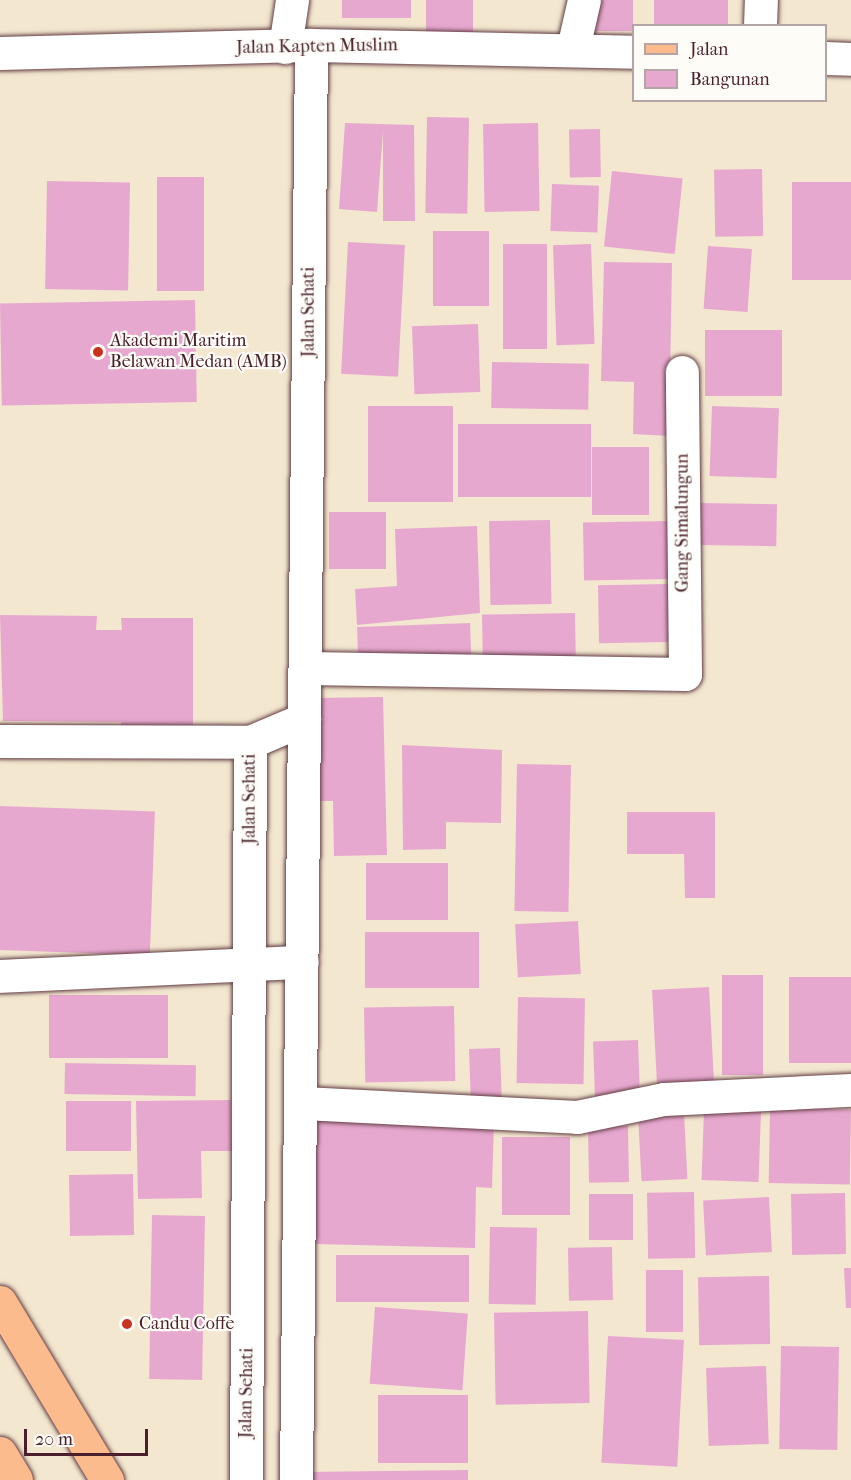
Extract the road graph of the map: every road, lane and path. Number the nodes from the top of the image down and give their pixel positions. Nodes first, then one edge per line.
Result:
1 (292, 0) edge
2 (584, 0) edge
3 (761, 0) edge
4 (760, 24) edge
5 (298, 46) junction
6 (573, 48) junction
7 (632, 52) edge
8 (0, 53) edge
9 (827, 58) edge
10 (851, 58) edge
11 (682, 372) dead end
12 (307, 668) junction
13 (304, 719) junction
14 (0, 741) edge
15 (250, 742) junction
16 (250, 962) junction
17 (302, 962) junction
18 (0, 976) edge
19 (851, 1090) edge
20 (303, 1103) junction
21 (249, 1244) junction
22 (301, 1244) junction
23 (0, 1302) edge
24 (0, 1453) edge
25 (16, 1480) edge
26 (107, 1480) edge
27 (246, 1480) edge
28 (296, 1480) edge

1 - 5 street, Jalan Sehati
2 - 6 street
3 - 4 street
5 - 6 street, Jalan Kapten Muslim
5 - 8 street, Jalan Kapten Muslim
5 - 12 street, Jalan Sehati
6 - 7 street, Jalan Kapten Muslim
9 - 10 street
11 - 12 street, Gang Simalungun
12 - 13 street, Jalan Sehati
13 - 15 street, Jalan Sehati
13 - 17 street
14 - 15 street
15 - 16 street, Jalan Sehati
16 - 17 street
16 - 18 street
16 - 21 street, Jalan Sehati
17 - 20 street
19 - 20 street
20 - 22 street
21 - 22 street
21 - 27 street, Jalan Sehati
22 - 28 street
23 - 26 main road
24 - 25 main road

